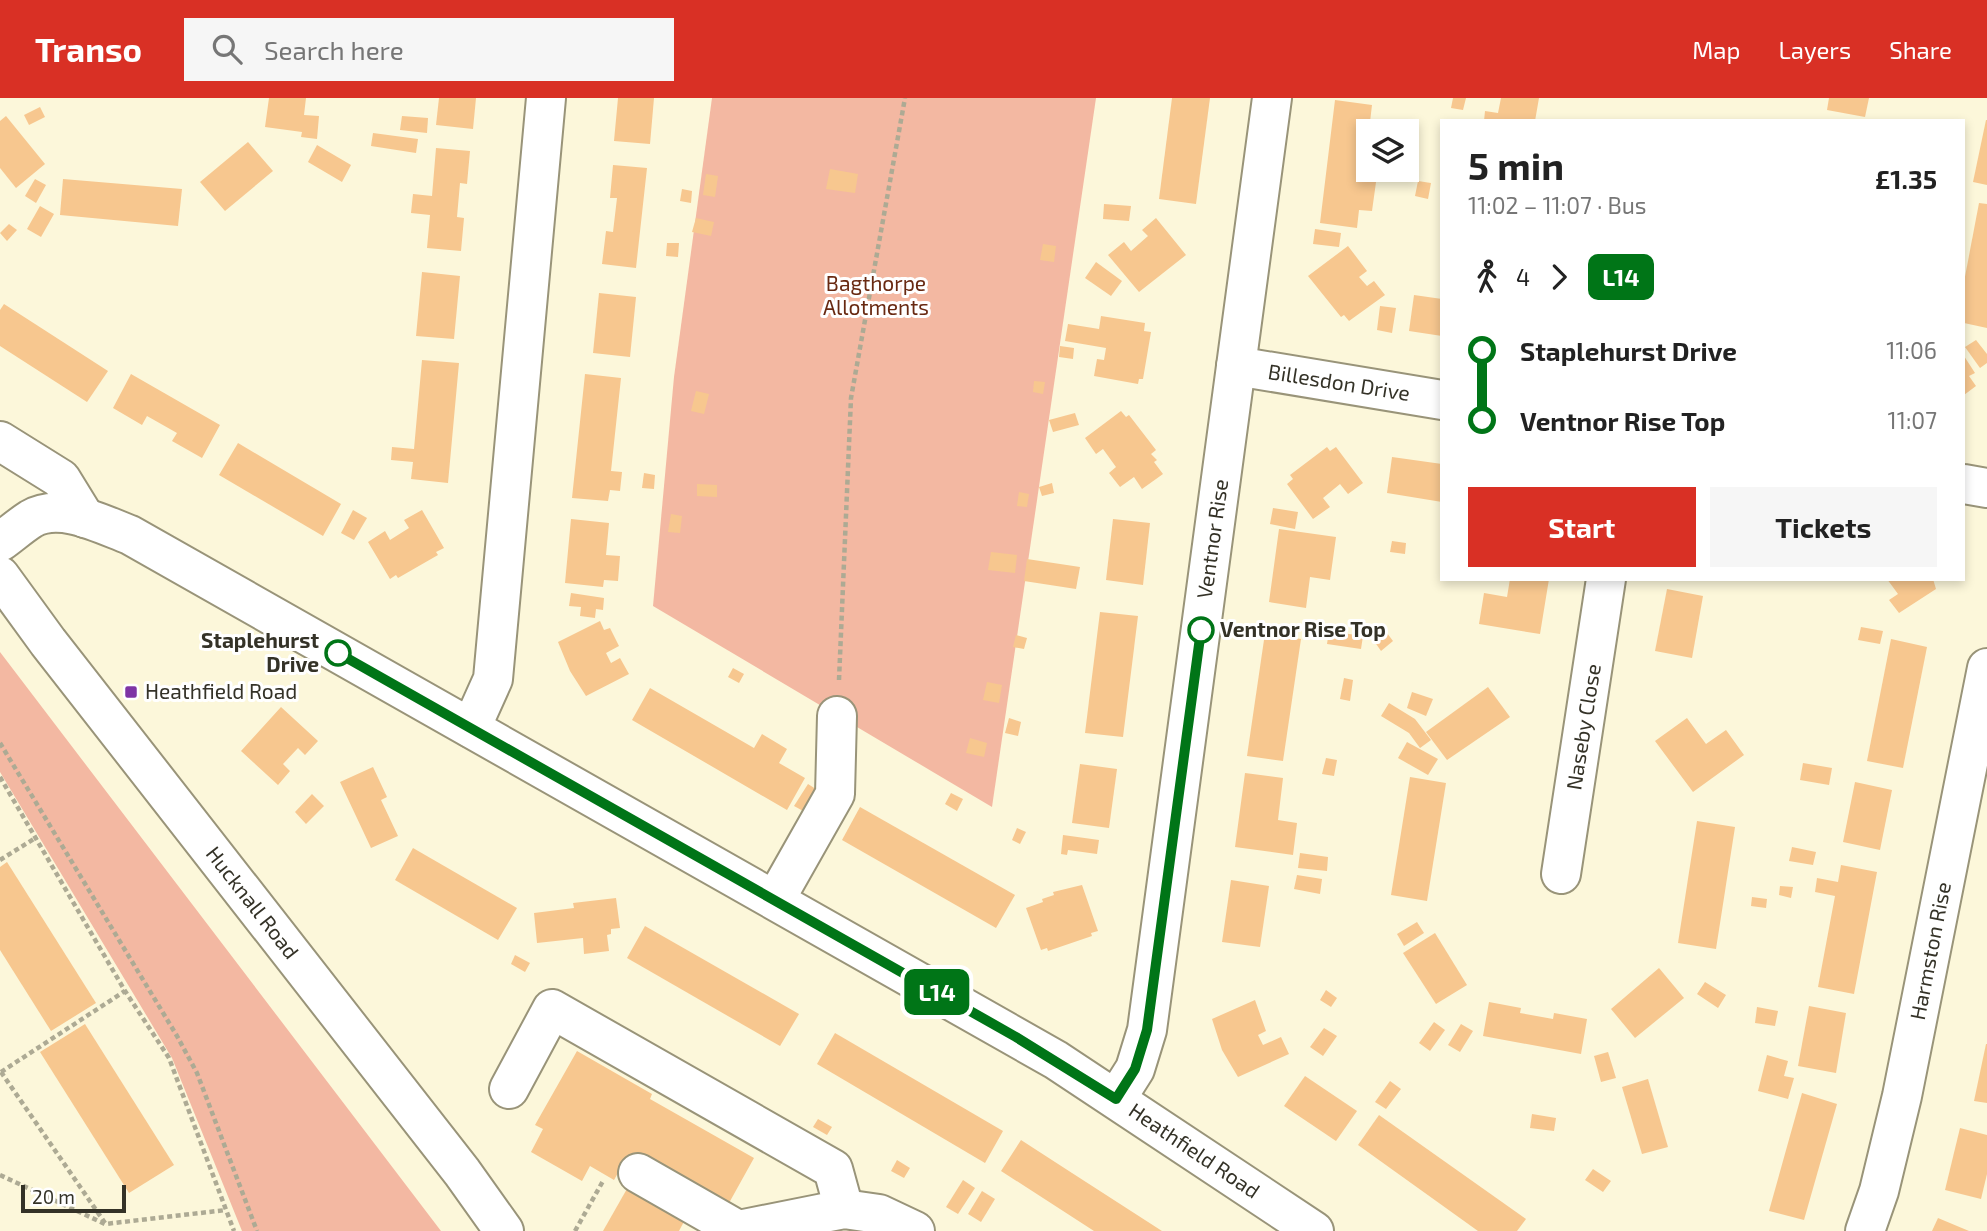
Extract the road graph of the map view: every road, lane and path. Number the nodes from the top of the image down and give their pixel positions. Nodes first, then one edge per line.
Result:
1 (546, 98) edge
2 (905, 98) edge
3 (1272, 98) edge
4 (1236, 366) junction
5 (1440, 400) edge
6 (0, 441) edge
7 (1965, 484) edge
8 (1987, 488) edge
9 (85, 518) junction
10 (0, 542) edge
11 (0, 576) edge
12 (1606, 581) edge
13 (1987, 668) edge
14 (837, 716) joint
15 (471, 728) junction
16 (0, 743) edge
17 (0, 777) edge
18 (37, 837) junction
19 (0, 860) edge
20 (1561, 874) dead end
21 (775, 900) junction
22 (125, 991) junction
23 (1, 1072) edge
24 (509, 1089) dead end
25 (1116, 1099) junction
26 (638, 1173) dead end
27 (0, 1175) edge
28 (601, 1185) dead end
29 (226, 1210) junction
30 (862, 1211) junction
31 (105, 1224) junction
32 (735, 1230) edge
33 (234, 1231) edge
34 (257, 1231) edge
35 (503, 1231) edge
36 (575, 1231) edge
37 (915, 1231) edge
38 (1314, 1231) edge
39 (1865, 1231) edge

1 - 15 street
2 - 14 path
3 - 4 street, Ventnor Rise
4 - 5 street, Billesdon Drive
4 - 25 street, Ventnor Rise
6 - 9 street
7 - 8 street
9 - 10 street, Heathfield Road
9 - 15 street, Heathfield Road
11 - 35 street, Hucknall Road
12 - 20 street, Naseby Close
13 - 39 street, Harmston Rise
14 - 21 street
15 - 21 street, Heathfield Road
16 - 34 path
17 - 18 path
18 - 19 path
18 - 22 path
21 - 25 street, Heathfield Road
22 - 23 path
22 - 29 path
23 - 31 path
24 - 30 street
25 - 38 street, Heathfield Road
26 - 32 street
27 - 31 path
28 - 36 path
29 - 31 path
29 - 33 path
30 - 32 street
30 - 37 street

